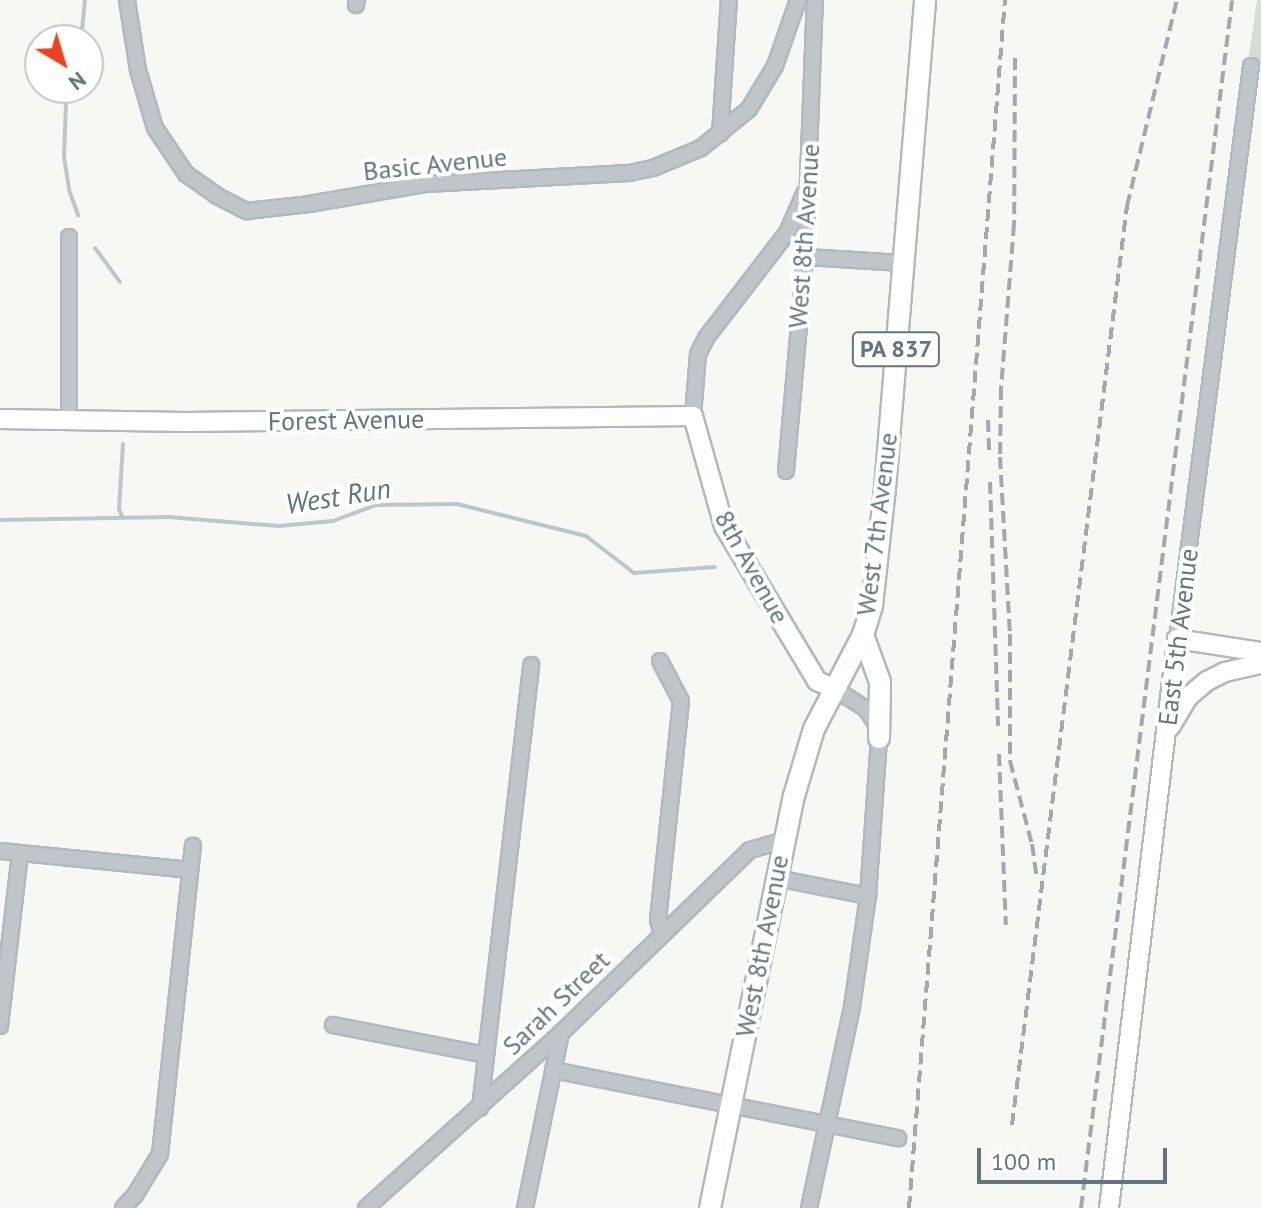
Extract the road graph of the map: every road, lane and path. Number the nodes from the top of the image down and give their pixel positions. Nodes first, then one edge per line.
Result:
1 (127, 0) edge
2 (729, 0) edge
3 (798, 0) edge
4 (815, 0) edge
5 (925, 0) edge
6 (1251, 66) dead end
7 (720, 134) junction
8 (810, 175) junction
9 (69, 237) dead end
10 (805, 257) junction
11 (903, 263) junction
12 (693, 416) junction
13 (69, 418) junction
14 (0, 419) edge
15 (786, 471) dead end
16 (863, 635) junction
17 (1177, 639) junction
18 (1261, 652) edge
19 (660, 661) dead end
20 (1261, 664) edge
21 (531, 665) dead end
22 (835, 689) junction
23 (1166, 733) junction
24 (879, 738) junction
25 (782, 841) junction
26 (193, 846) dead end
27 (0, 851) edge
28 (20, 854) junction
29 (189, 870) junction
30 (776, 878) junction
31 (868, 896) junction
32 (662, 934) junction
33 (333, 1025) dead end
34 (0, 1026) edge
35 (561, 1033) junction
36 (486, 1055) junction
37 (553, 1070) junction
38 (732, 1104) junction
39 (480, 1108) junction
40 (826, 1122) junction
41 (898, 1138) dead end
42 (123, 1208) edge
43 (366, 1208) edge
44 (525, 1208) edge
45 (710, 1208) edge
46 (809, 1208) edge
47 (1109, 1208) edge

1 - 7 street, Basic Avenue
2 - 7 street
3 - 7 street, Basic Avenue
4 - 8 street, West 8th Avenue
5 - 11 main road, West 7th Avenue / PA 837
6 - 17 street, East 5th Avenue
8 - 10 street, West 8th Avenue
8 - 12 street, 8th Avenue
9 - 13 street
10 - 11 street
10 - 15 street, West 8th Avenue
11 - 16 main road, West 7th Avenue / PA 837
12 - 13 street, Forest Avenue
12 - 22 street, 8th Avenue
13 - 14 street, Forest Avenue
16 - 22 main road, West 7th Avenue / PA 837
16 - 24 main road
17 - 18 street
17 - 23 street, East 5th Avenue
19 - 32 street
20 - 23 street
21 - 36 street
22 - 24 street
22 - 25 main road, West 8th Avenue / PA 837
23 - 47 street, East 5th Avenue
24 - 31 street
25 - 30 main road, West 8th Avenue / PA 837
25 - 32 street, Sarah Street
26 - 29 street
27 - 28 street
28 - 29 street
28 - 34 street
29 - 42 street
30 - 31 street
30 - 38 main road, West 8th Avenue / PA 837
31 - 40 street
32 - 35 street, Sarah Street
33 - 36 street
35 - 37 street
35 - 39 street, Sarah Street
36 - 39 street
37 - 38 street
37 - 44 street
38 - 40 street
38 - 45 main road, West 8th Avenue / PA 837
39 - 43 street, Sarah Street
40 - 41 street
40 - 46 street

